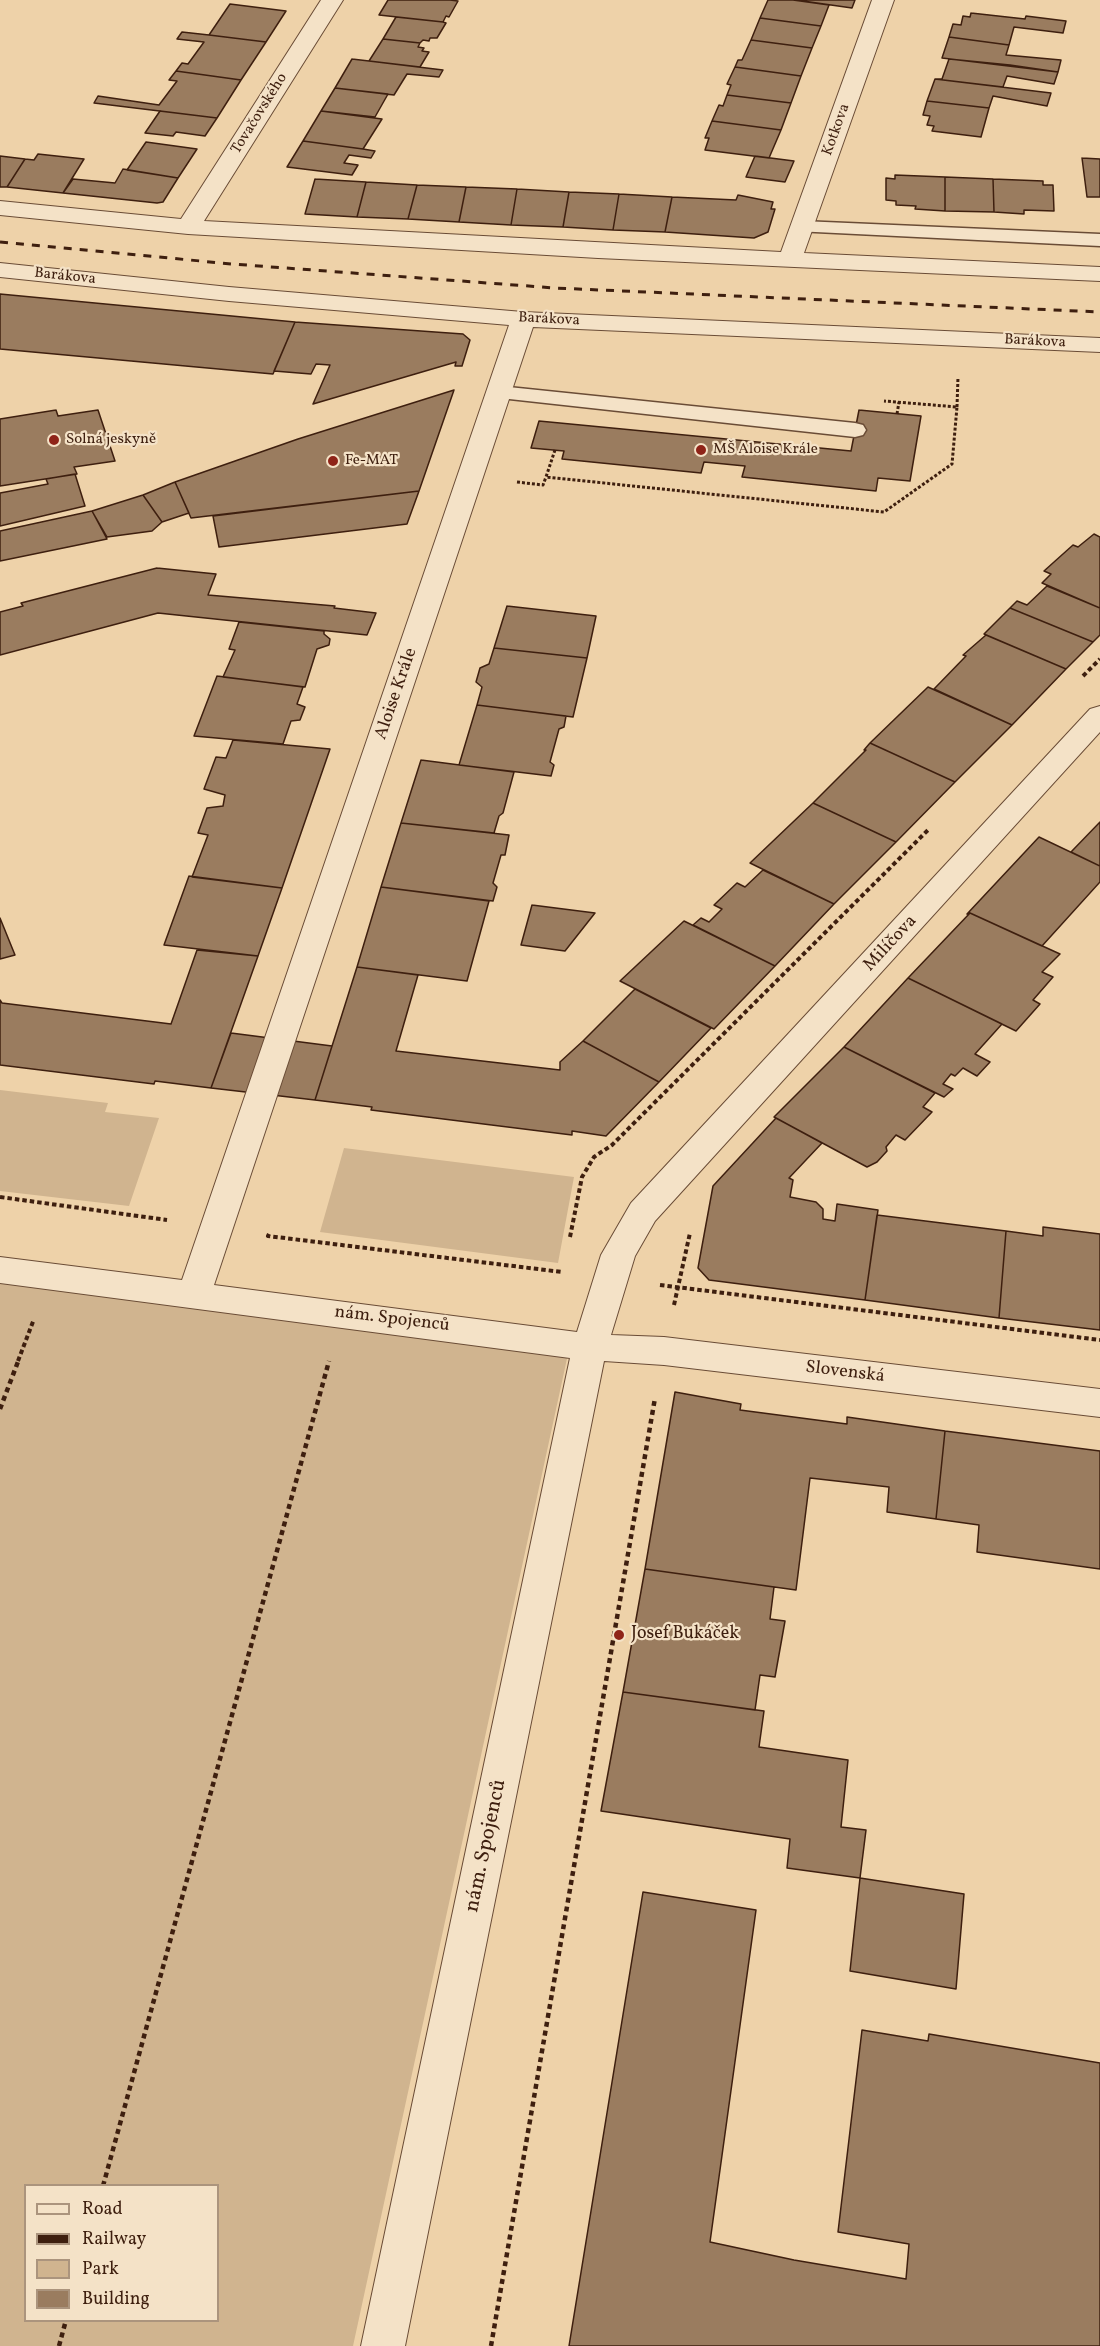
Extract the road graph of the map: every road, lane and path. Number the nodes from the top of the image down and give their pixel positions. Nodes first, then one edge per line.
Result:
1 (332, 0) edge
2 (883, 0) edge
3 (0, 208) edge
4 (188, 227) junction
5 (802, 227) junction
6 (1100, 240) edge
7 (790, 260) junction
8 (0, 270) edge
9 (1100, 274) edge
10 (524, 319) junction
11 (1100, 345) edge
12 (499, 392) junction
13 (899, 402) dead end
14 (897, 414) dead end
15 (855, 430) dead end
16 (1100, 659) edge
17 (1075, 684) dead end
18 (1100, 715) edge
19 (932, 826) dead end
20 (681, 1172) joint
21 (0, 1197) edge
22 (174, 1221) dead end
23 (270, 1226) dead end
24 (691, 1228) dead end
25 (570, 1241) dead end
26 (566, 1262) dead end
27 (0, 1270) edge
28 (50, 1277) junction
29 (611, 1279) junction
30 (678, 1287) junction
31 (194, 1294) junction
32 (343, 1314) junction
33 (1100, 1340) edge
34 (590, 1347) junction
35 (664, 1351) junction
36 (1100, 1403) edge
37 (0, 1409) edge
38 (104, 2184) edge
39 (65, 2322) edge
40 (59, 2346) edge
41 (383, 2346) edge
42 (491, 2346) edge

1 - 4 street, Tovačovského
2 - 5 street, Kotkova
3 - 4 street
4 - 7 street
5 - 6 lane
5 - 7 street, Kotkova
7 - 9 street
8 - 10 street, Barákova
10 - 11 street, Barákova
10 - 12 street, Aloise Krále
12 - 15 lane
12 - 31 street, Aloise Krále
13 - 14 path
16 - 17 path
18 - 20 street, Milíčova
19 - 25 path
20 - 29 street, nám. Spojenců
21 - 22 path
23 - 26 path
24 - 30 path
27 - 28 street, nám. Spojenců
28 - 31 street, nám. Spojenců
28 - 37 path
29 - 30 path
29 - 34 street, nám. Spojenců
30 - 33 path
30 - 35 path
31 - 32 street, nám. Spojenců
32 - 34 street, nám. Spojenců
32 - 38 path
34 - 35 street, Slovenská
34 - 41 street, nám. Spojenců
35 - 36 street, Slovenská
35 - 42 path
39 - 40 path

